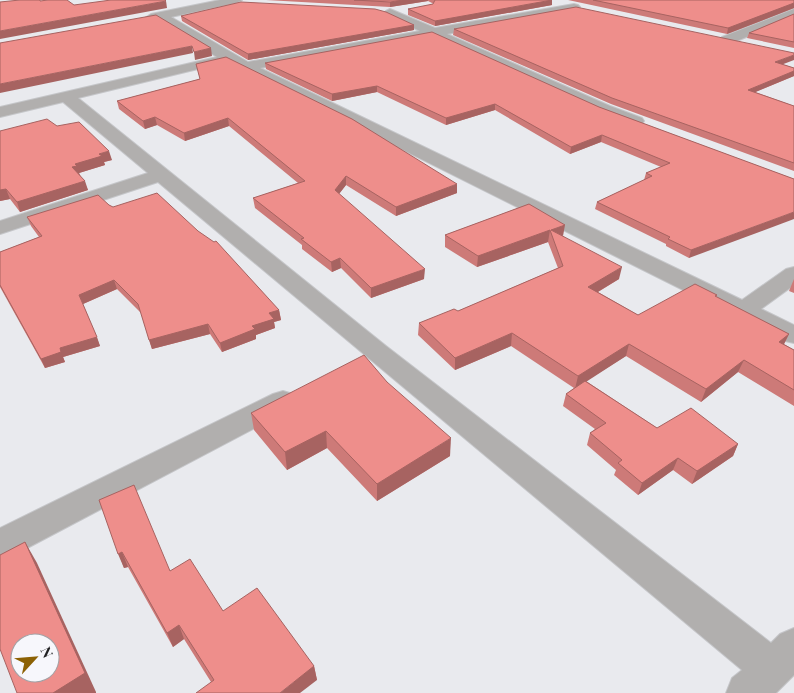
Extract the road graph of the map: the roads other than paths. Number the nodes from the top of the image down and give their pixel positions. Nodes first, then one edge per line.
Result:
1 (181, 0) edge
2 (542, 0) edge
3 (236, 2) edge
4 (198, 8) junction
5 (375, 10) edge
6 (409, 10) edge
7 (390, 13) junction
8 (794, 13) edge
9 (160, 16) junction
10 (142, 20) edge
11 (432, 32) junction
12 (746, 44) edge
13 (229, 58) junction
14 (247, 66) junction
15 (66, 96) junction
16 (0, 112) edge
17 (649, 126) edge
18 (160, 176) junction
19 (0, 228) edge
20 (794, 274) edge
21 (744, 310) junction
22 (794, 335) edge
23 (377, 352) junction
24 (350, 366) edge
25 (307, 388) edge
26 (0, 545) edge
27 (771, 669) edge

1 - 4 street
2 - 11 street
3 - 4 street
4 - 9 street
5 - 7 street
6 - 7 street
7 - 11 street
8 - 12 street
9 - 10 street
9 - 13 street
11 - 14 street
11 - 17 street
13 - 14 street
13 - 15 street
14 - 21 street
15 - 16 street
15 - 18 street
18 - 19 street
18 - 23 street
20 - 21 street
21 - 22 street
23 - 24 street
23 - 27 street
25 - 26 street

